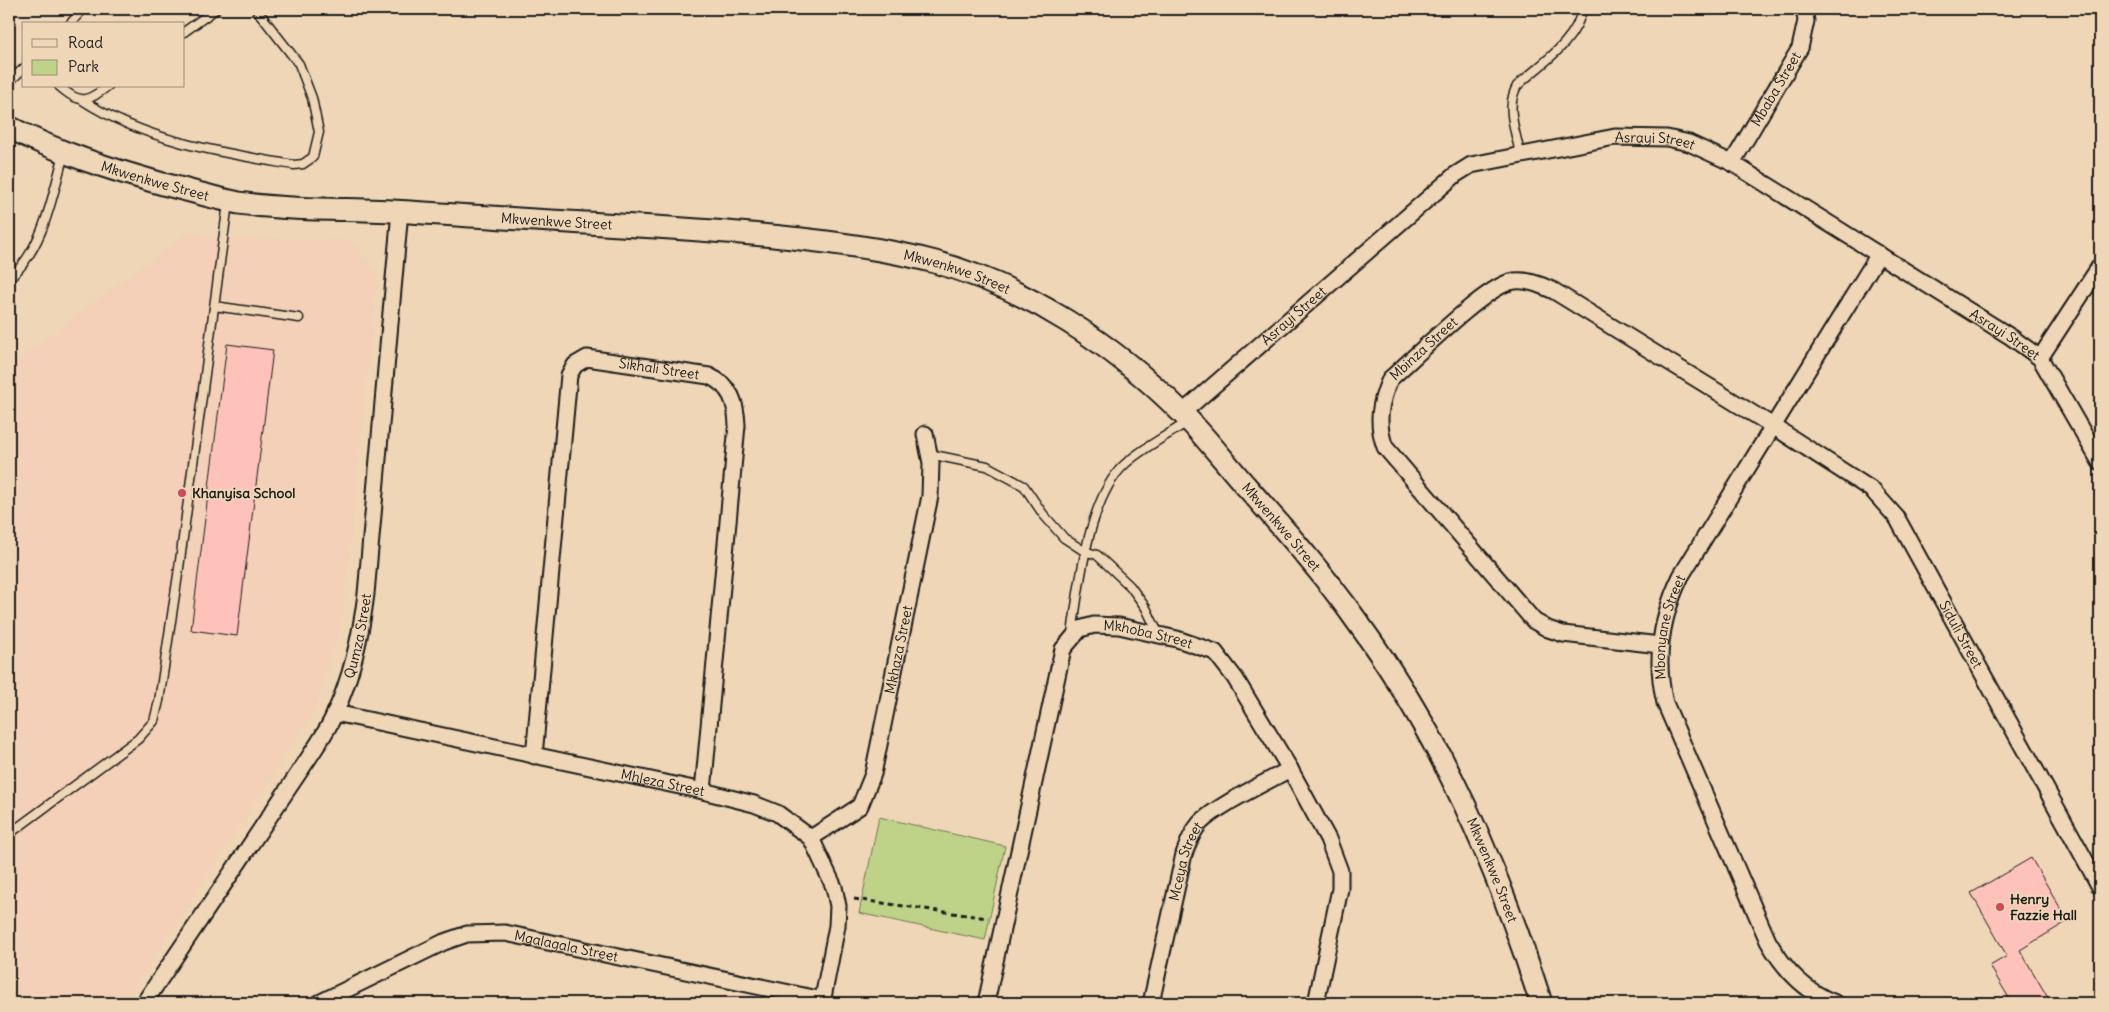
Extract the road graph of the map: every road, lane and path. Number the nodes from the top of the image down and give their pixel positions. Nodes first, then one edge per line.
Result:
1 (83, 9) edge
2 (216, 9) edge
3 (256, 9) edge
4 (1582, 9) edge
5 (1804, 9) edge
6 (72, 22) edge
7 (185, 31) edge
8 (22, 70) edge
9 (9, 82) edge
10 (61, 88) edge
11 (105, 88) edge
12 (82, 100) junction
13 (9, 127) edge
14 (64, 152) junction
15 (1520, 154) junction
16 (1732, 163) junction
17 (228, 200) junction
18 (400, 211) junction
19 (1879, 254) junction
20 (2100, 266) edge
21 (9, 279) edge
22 (214, 306) junction
23 (299, 318) dead end
24 (2040, 358) junction
25 (1186, 417) junction
26 (1773, 426) junction
27 (925, 434) dead end
28 (929, 454) junction
29 (2100, 462) edge
30 (1084, 551) junction
31 (1159, 635) junction
32 (1072, 637) junction
33 (1660, 645) junction
34 (335, 713) junction
35 (534, 756) junction
36 (1290, 769) junction
37 (703, 791) junction
38 (9, 834) edge
39 (812, 838) junction
40 (2100, 887) edge
41 (836, 896) junction
42 (1004, 920) junction
43 (822, 1002) edge
44 (144, 1003) edge
45 (319, 1003) edge
46 (986, 1003) edge
47 (1152, 1003) edge
48 (1316, 1003) edge
49 (1541, 1003) edge
50 (1835, 1003) edge

1 - 6 lane
2 - 7 lane
3 - 12 lane
4 - 15 lane
5 - 16 street, Mbaba Street
8 - 9 lane
10 - 12 lane
11 - 12 lane
13 - 14 street, Mkwenkwe Street
14 - 17 street, Mkwenkwe Street
14 - 21 lane
15 - 16 street, Asrayi Street
15 - 25 street, Asrayi Street
16 - 19 street, Asrayi Street
17 - 18 street, Mkwenkwe Street
17 - 22 lane
18 - 25 street, Mkwenkwe Street
18 - 34 street, Qumza Street
19 - 24 street, Asrayi Street
19 - 26 street, Mbonyane Street
20 - 24 street
22 - 23 lane
22 - 38 lane
24 - 29 street, Asrayi Street
25 - 30 lane
25 - 49 street, Mkwenkwe Street
26 - 33 street, Mbonyane Street
26 - 33 street, Mbinza Street
26 - 40 street, Siduli Street
27 - 28 street, Mkhaza Street
28 - 30 lane
28 - 39 street, Mkhaza Street
30 - 31 lane
30 - 32 lane
31 - 32 street, Mkhoba Street
31 - 36 street, Mkhoba Street
32 - 42 street
33 - 50 street, Mbonyane Street
34 - 35 street, Mhleza Street
34 - 44 street, Qumza Street
35 - 37 street, Mhleza Street
35 - 37 street, Sikhali Street
36 - 47 street, Mceya Street
36 - 48 street, Mkhoba Street
37 - 39 street, Mhleza Street
39 - 41 street
41 - 42 path
41 - 43 street
42 - 46 street
43 - 45 street, Mgalagala Street

